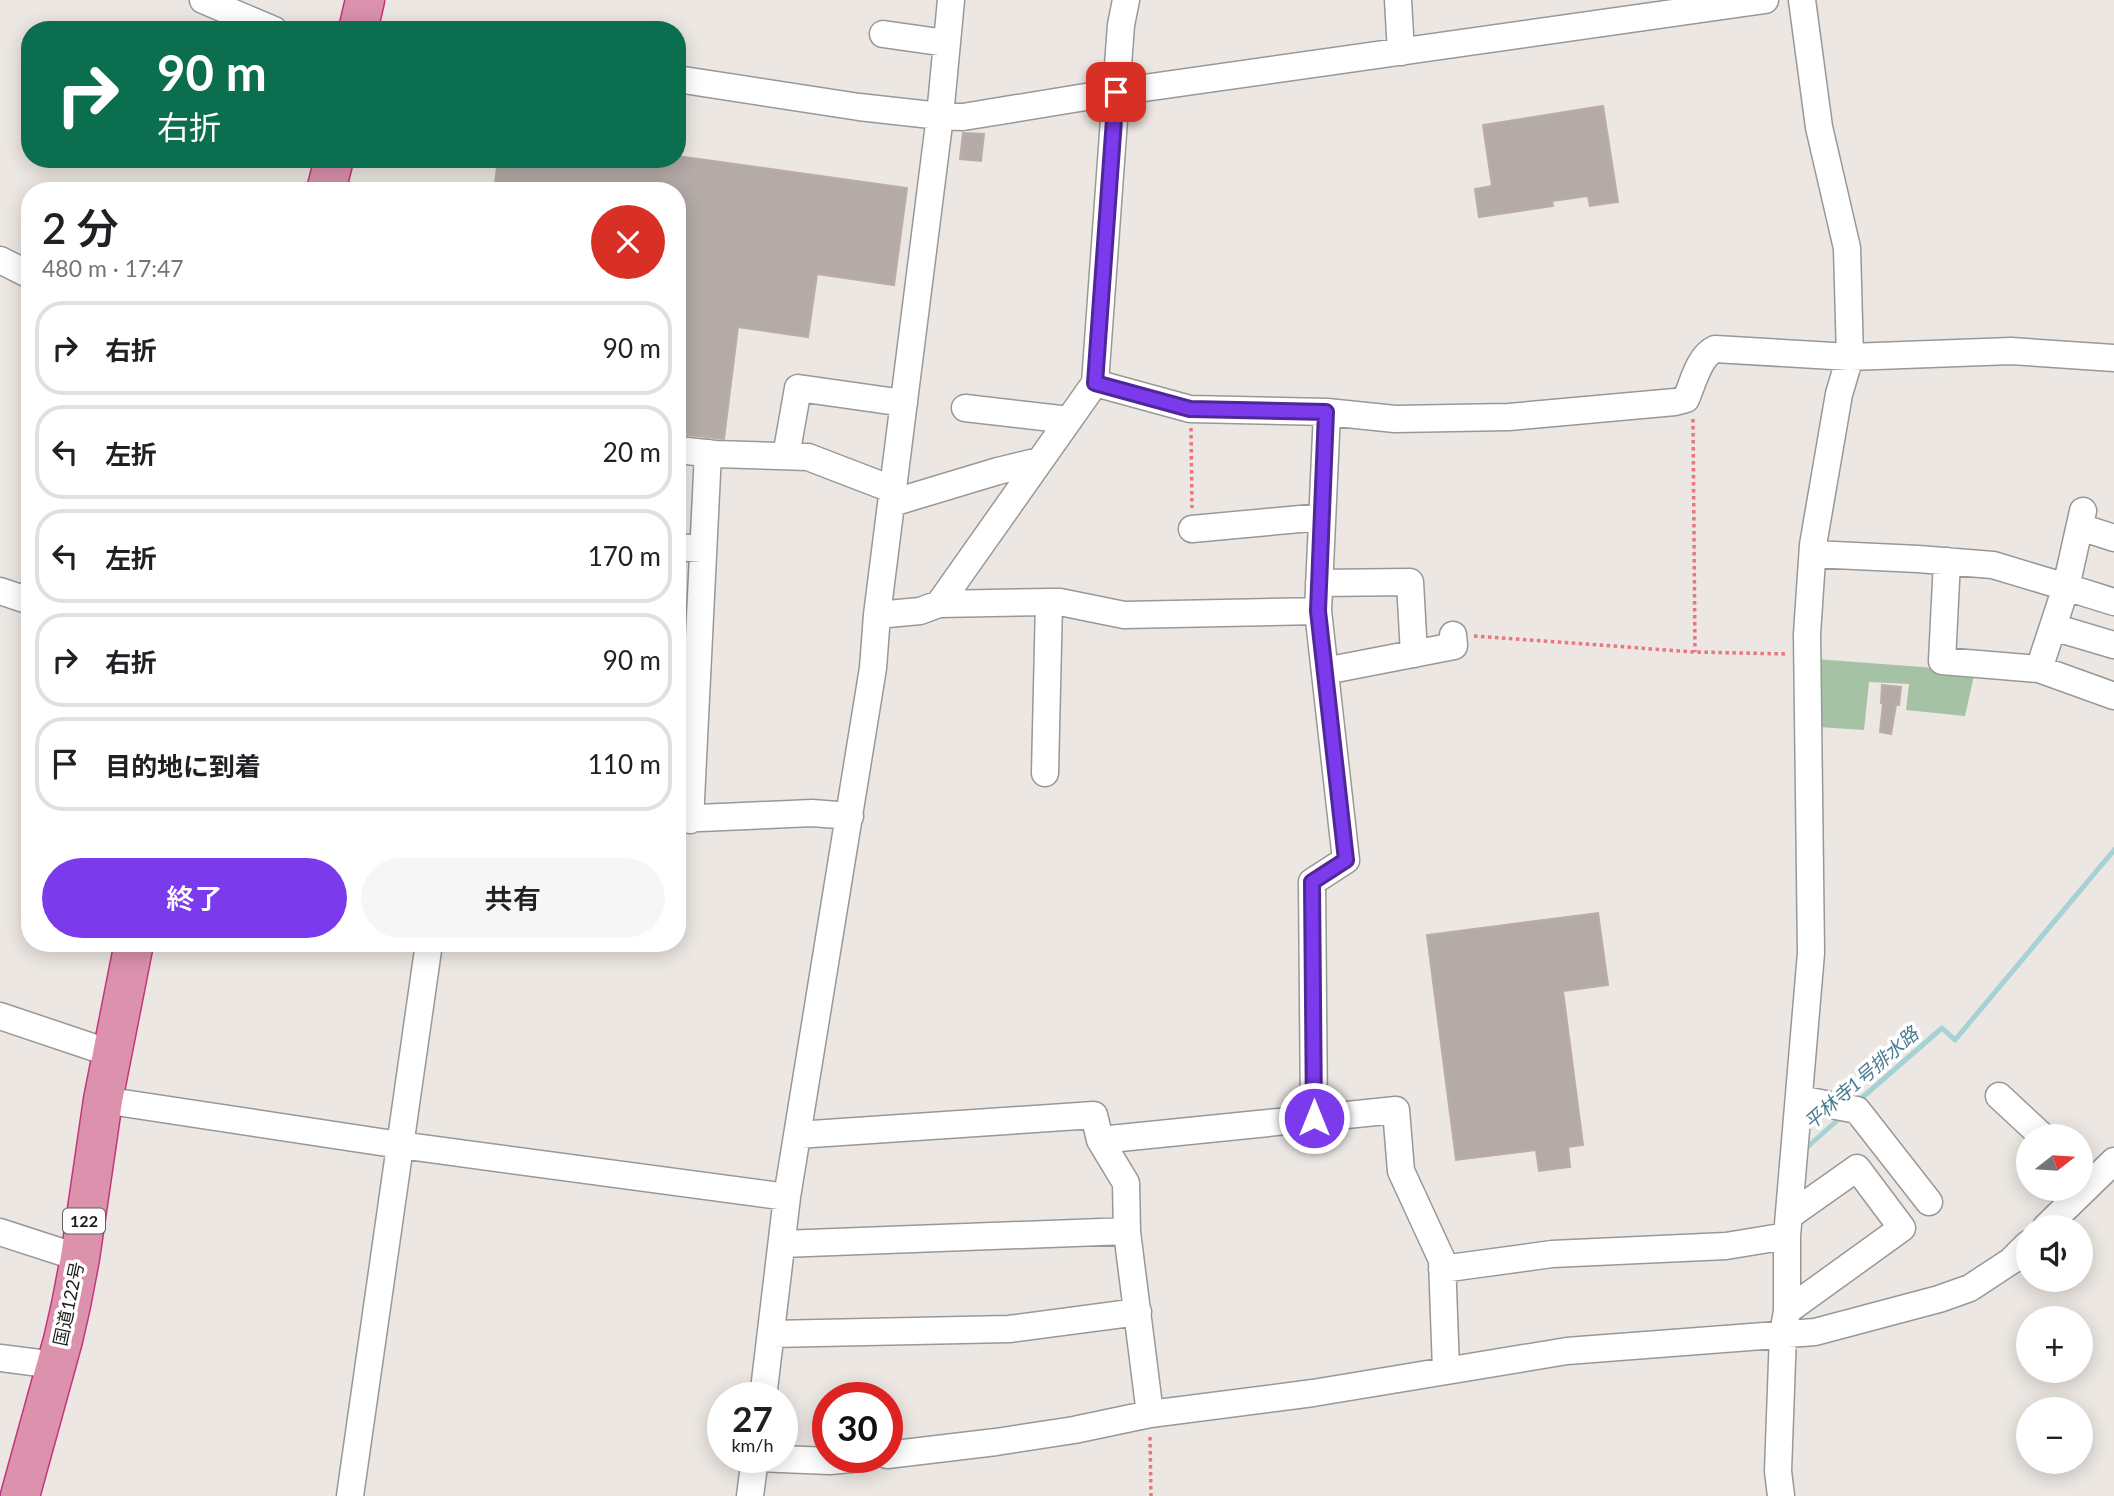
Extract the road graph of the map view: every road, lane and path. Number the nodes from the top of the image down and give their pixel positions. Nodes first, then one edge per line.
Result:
1 (203, 0) edge
2 (365, 0) edge
3 (951, 0) edge
4 (1125, 0) edge
5 (1398, 0) edge
6 (1765, 0) edge
7 (1802, 0) edge
8 (253, 21) edge
9 (360, 21) edge
10 (883, 34) dead end
11 (946, 43) junction
12 (1401, 52) junction
13 (686, 80) edge
14 (1116, 92) junction
15 (940, 116) junction
16 (0, 260) edge
17 (21, 270) edge
18 (1850, 356) junction
19 (2114, 358) edge
20 (1095, 383) junction
21 (1687, 397) junction
22 (904, 403) junction
23 (965, 408) dead end
24 (1190, 409) junction
25 (1326, 412) junction
26 (1069, 419) junction
27 (686, 451) edge
28 (708, 453) junction
29 (786, 456) junction
30 (1039, 461) junction
31 (893, 497) junction
32 (1322, 517) junction
33 (1192, 529) joint
34 (2114, 538) edge
35 (690, 548) edge
36 (1813, 554) junction
37 (1947, 561) junction
38 (1320, 583) junction
39 (2066, 587) junction
40 (0, 591) edge
41 (21, 598) edge
42 (1049, 602) junction
43 (2114, 602) edge
44 (939, 604) junction
45 (1318, 611) junction
46 (877, 615) junction
47 (2053, 627) junction
48 (1452, 635) joint
49 (2114, 645) edge
50 (1695, 652) junction
51 (1414, 654) junction
52 (1808, 655) junction
53 (2039, 669) junction
54 (1325, 671) junction
55 (2114, 696) edge
56 (686, 729) edge
57 (1045, 773) dead end
58 (850, 816) junction
59 (686, 819) edge
60 (132, 952) edge
61 (428, 952) edge
62 (0, 1016) edge
63 (113, 1054) junction
64 (1999, 1096) dead end
65 (1799, 1099) junction
66 (103, 1100) junction
67 (1314, 1118) junction
68 (2029, 1124) edge
69 (797, 1135) junction
70 (1100, 1140) junction
71 (400, 1145) junction
72 (2114, 1161) edge
73 (2093, 1174) edge
74 (787, 1197) junction
75 (2067, 1201) edge
76 (1929, 1202) dead end
77 (2056, 1215) edge
78 (1788, 1226) junction
79 (1127, 1231) junction
80 (0, 1232) edge
81 (782, 1244) junction
82 (2016, 1256) edge
83 (80, 1258) junction
84 (1442, 1269) junction
85 (1138, 1312) junction
86 (1785, 1322) junction
87 (771, 1334) junction
88 (0, 1358) edge
89 (55, 1365) junction
90 (1446, 1370) junction
91 (765, 1382) edge
92 (1150, 1414) junction
93 (903, 1453) edge
94 (753, 1473) edge
95 (25, 1495) edge
96 (351, 1496) edge
97 (750, 1496) edge
98 (1151, 1496) edge
99 (1782, 1496) edge

1 - 8 street
2 - 9 highway
3 - 11 street
4 - 14 street
5 - 12 street
6 - 12 street
7 - 18 street
10 - 11 street
11 - 15 street
12 - 14 street
13 - 15 street
14 - 15 street
14 - 20 street
15 - 22 street
16 - 17 street
18 - 19 street
18 - 21 street
18 - 36 street
20 - 24 street
20 - 26 street
21 - 25 street
21 - 50 path
22 - 29 street
22 - 31 street
23 - 26 street
24 - 25 street
24 - 33 path
25 - 32 street
26 - 30 street
27 - 28 street
28 - 29 street
28 - 35 street
29 - 31 street
30 - 31 street
30 - 44 street
31 - 46 street
32 - 33 street
32 - 38 street
34 - 39 street
35 - 56 street
36 - 37 street
36 - 52 street
37 - 39 street
37 - 53 street
38 - 45 street
38 - 51 street
39 - 43 street
39 - 47 street
40 - 41 street
42 - 44 street
42 - 45 street
42 - 57 street
44 - 46 street
45 - 54 street
46 - 58 street
47 - 49 street
47 - 53 street
48 - 50 path
48 - 51 street
50 - 52 path
51 - 54 street
52 - 65 street
53 - 55 street
54 - 67 street
58 - 59 street
58 - 69 street
60 - 63 highway, 国道122号 / 122
61 - 71 street
62 - 63 street
63 - 66 highway, 国道122号 / 122
64 - 68 street
65 - 76 street
65 - 78 street
66 - 71 street
66 - 83 highway, 国道122号 / 122
67 - 70 street
67 - 84 street
69 - 70 street
69 - 74 street
70 - 79 street
71 - 74 street
71 - 96 street
72 - 73 street
74 - 81 street
75 - 77 street
78 - 84 street
78 - 86 street
78 - 86 street
79 - 81 street
79 - 85 street
80 - 83 street
81 - 87 street
82 - 86 street
83 - 89 highway, 国道122号 / 122
84 - 90 street
85 - 87 street
85 - 92 street
86 - 90 street
86 - 99 street
87 - 91 street
88 - 89 street
89 - 95 highway, 国道122号 / 122
90 - 92 street
92 - 93 street
92 - 98 path
94 - 97 street

